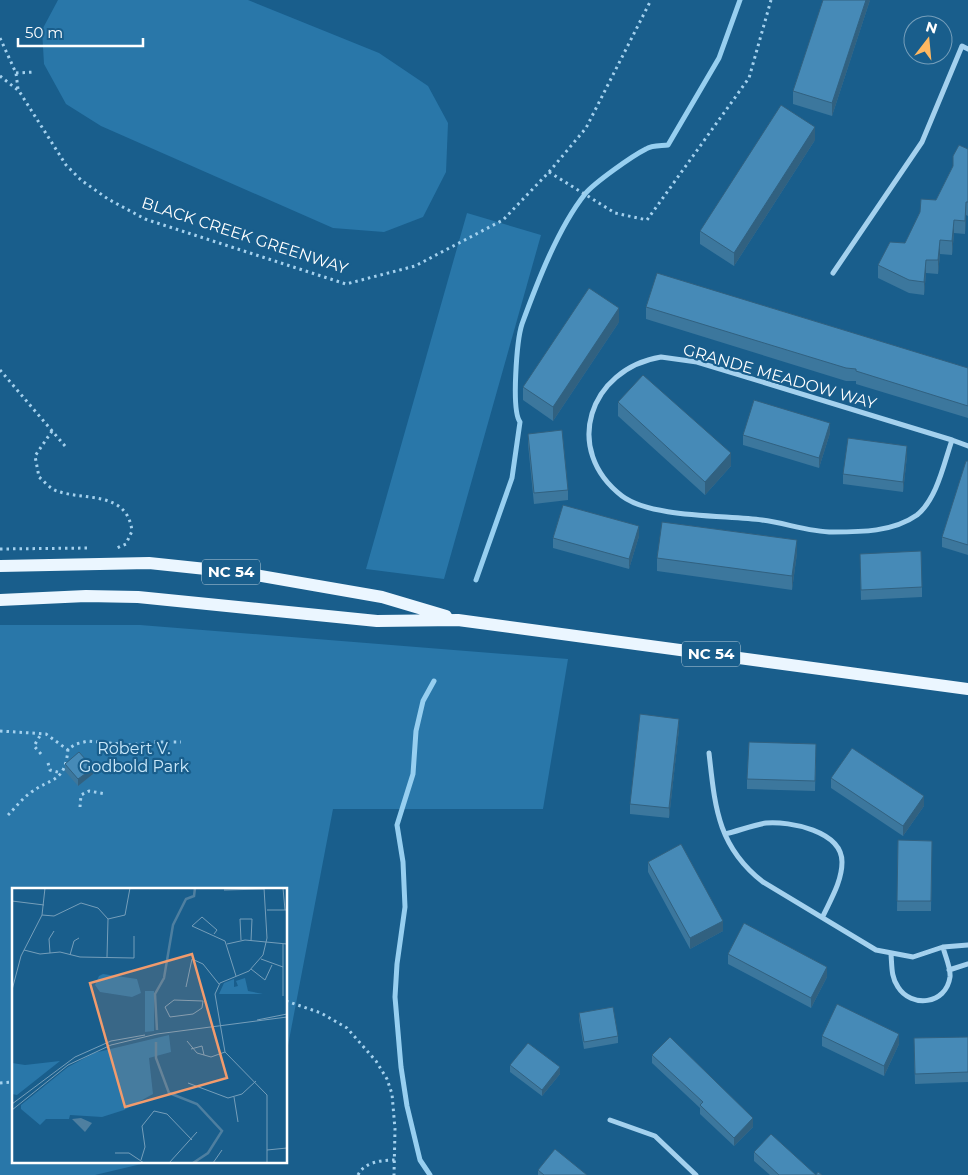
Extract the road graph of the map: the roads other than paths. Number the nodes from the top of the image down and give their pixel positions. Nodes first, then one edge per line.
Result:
1 (968, 48) edge
2 (832, 273) dead end
3 (952, 440) junction
4 (968, 446) edge
5 (0, 566) edge
6 (0, 600) edge
7 (458, 620) junction
8 (968, 689) edge
9 (709, 753) dead end
10 (725, 834) junction
11 (823, 916) junction
12 (968, 945) edge
13 (943, 947) junction
14 (891, 954) junction
15 (968, 964) edge
16 (949, 970) junction
17 (610, 1120) dead end
18 (696, 1175) edge

1 - 2 street
3 - 3 street, GRANDE MEADOW WAY
3 - 4 street, GRANDE MEADOW WAY
5 - 7 main road, NC 54
6 - 7 main road, NC 54
7 - 8 main road, NC 54
9 - 10 street
10 - 11 street
10 - 11 street
11 - 14 street
12 - 13 street
13 - 14 street
13 - 16 street
14 - 16 street
15 - 16 street
17 - 18 street

